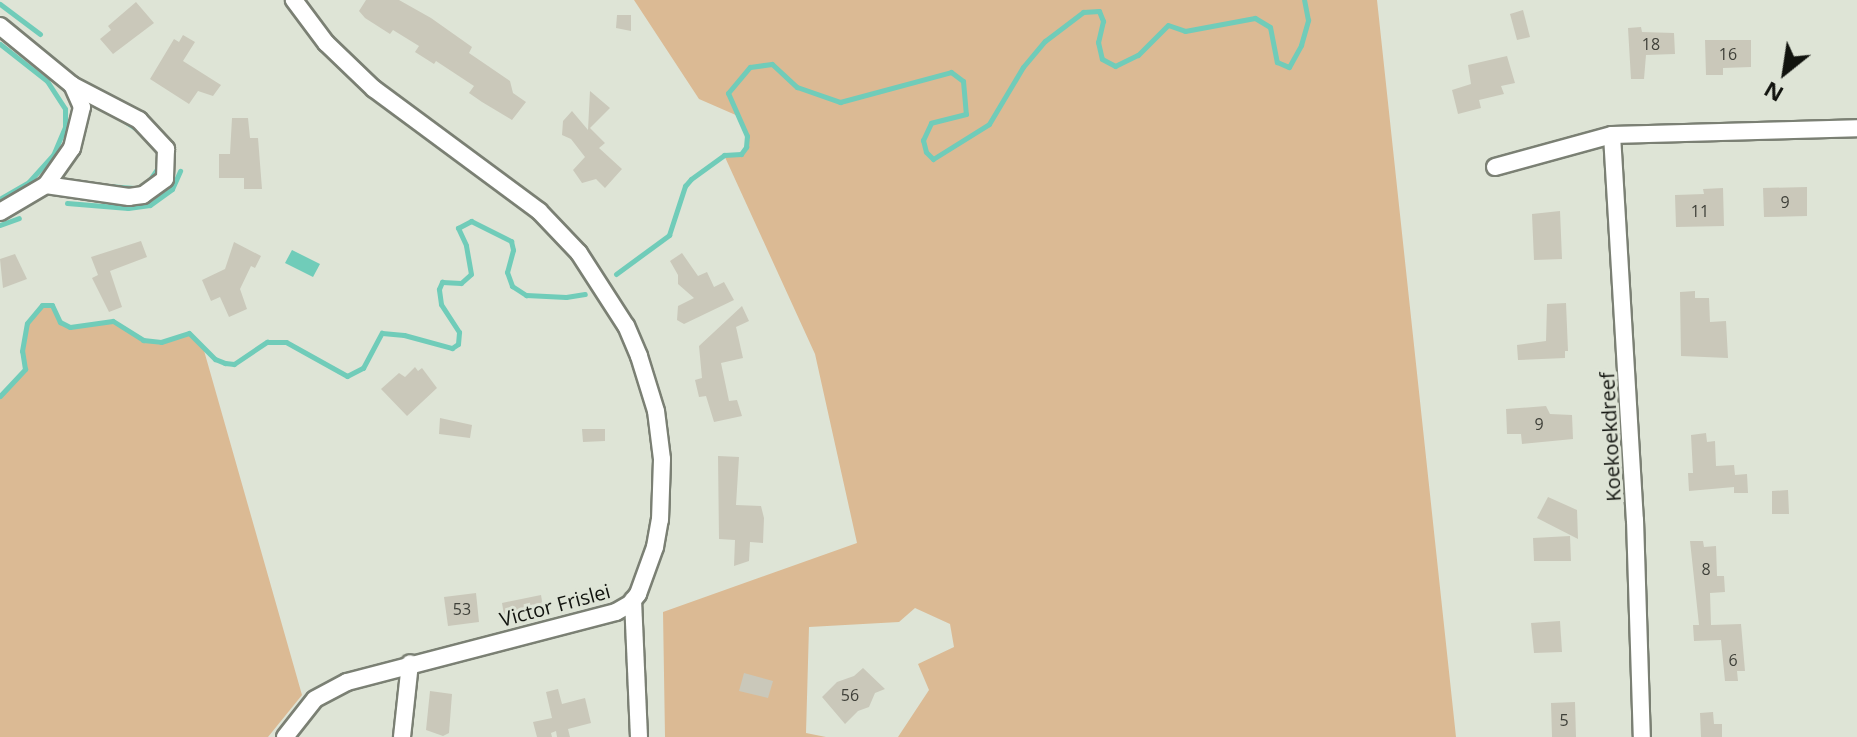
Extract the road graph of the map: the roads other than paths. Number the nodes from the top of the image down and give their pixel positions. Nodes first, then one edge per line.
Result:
1 (294, 0) edge
2 (0, 26) edge
3 (72, 85) junction
4 (1857, 128) edge
5 (1612, 135) junction
6 (1495, 167) dead end
7 (46, 185) junction
8 (0, 212) edge
9 (633, 600) junction
10 (410, 663) junction
11 (285, 737) edge
12 (402, 737) edge
13 (639, 737) edge
14 (1642, 737) edge

1 - 9 street, Victor Frislei
2 - 3 street
3 - 7 street
3 - 7 street
4 - 5 street
5 - 6 street
5 - 14 street, Koekoekdreef
7 - 8 street
9 - 10 street, Victor Frislei
9 - 13 street
10 - 11 street, Victor Frislei
10 - 12 street

